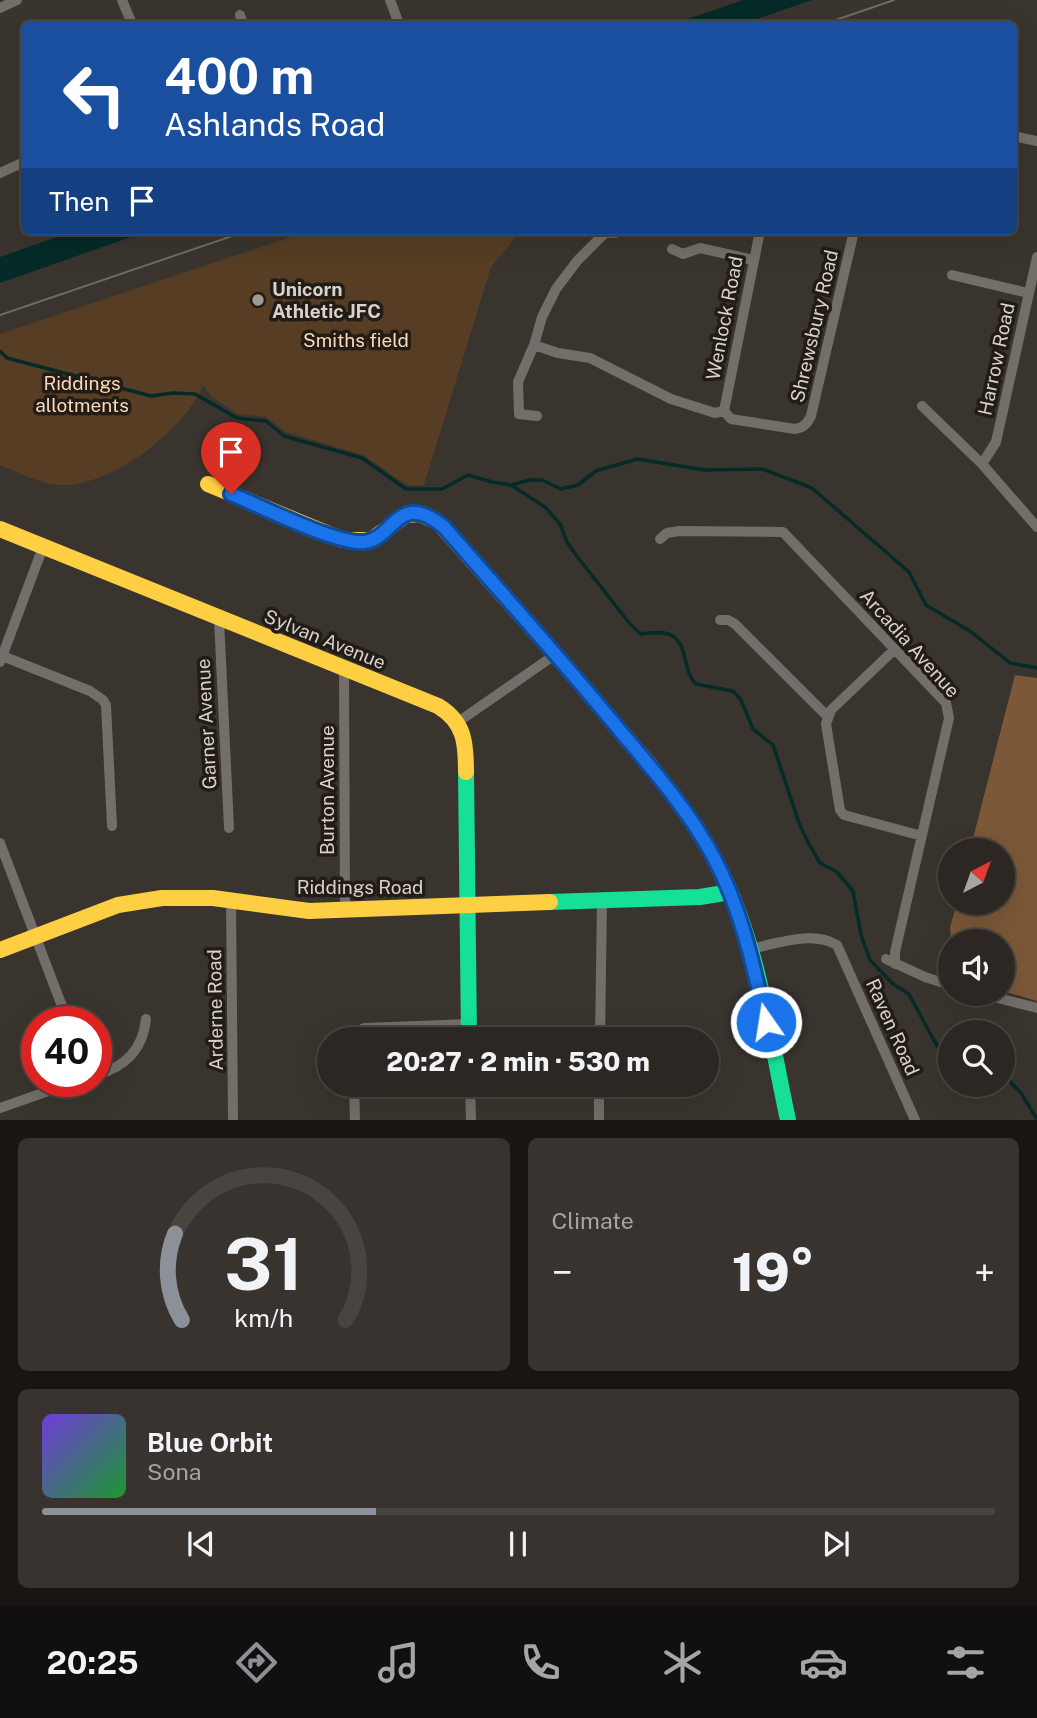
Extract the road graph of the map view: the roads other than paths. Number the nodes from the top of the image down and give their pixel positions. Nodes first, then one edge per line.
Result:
1 (17, 0) edge
2 (122, 0) edge
3 (390, 0) edge
4 (0, 8) edge
5 (131, 21) edge
6 (397, 21) edge
7 (1017, 137) edge
8 (1037, 141) edge
9 (21, 163) edge
10 (0, 173) edge
11 (606, 235) edge
12 (759, 235) edge
13 (854, 235) edge
14 (1037, 257) edge
15 (753, 260) junction
16 (682, 267) dead end
17 (952, 275) dead end
18 (1028, 293) junction
19 (534, 345) junction
20 (922, 406) dead end
21 (724, 411) junction
22 (537, 416) dead end
23 (982, 464) junction
24 (208, 484) dead end
25 (1037, 527) edge
26 (0, 528) edge
27 (660, 540) dead end
28 (43, 547) junction
29 (219, 619) junction
30 (720, 620) dead end
31 (896, 648) junction
32 (556, 654) junction
33 (1, 657) edge
34 (344, 669) junction
35 (827, 716) junction
36 (458, 722) junction
37 (112, 826) dead end
38 (229, 828) dead end
39 (922, 836) junction
40 (0, 843) edge
41 (730, 892) junction
42 (231, 900) junction
43 (602, 901) junction
44 (467, 907) junction
45 (345, 910) junction
46 (35, 936) junction
47 (750, 949) junction
48 (0, 950) edge
49 (938, 982) edge
50 (1015, 1002) edge
51 (62, 1006) edge
52 (1037, 1008) edge
53 (146, 1020) dead end
54 (469, 1027) edge
55 (600, 1027) edge
56 (112, 1069) edge
57 (31, 1097) edge
58 (354, 1097) edge
59 (470, 1097) edge
60 (599, 1097) edge
61 (0, 1108) edge
62 (233, 1119) edge
63 (355, 1119) edge
64 (471, 1119) edge
65 (599, 1119) edge
66 (788, 1119) edge
67 (915, 1119) edge

1 - 4 street
2 - 5 street
3 - 6 street
7 - 8 street
9 - 10 street
11 - 19 street
12 - 15 street, Wenlock Road
13 - 21 street, Shrewsbury Road
14 - 18 street, Harrow Road
15 - 16 street
15 - 21 street, Wenlock Road
17 - 18 street
18 - 23 street, Harrow Road
19 - 21 street, Shrewsbury Road
19 - 22 street
20 - 23 street
23 - 25 street
24 - 32 street
26 - 28 street, Sylvan Avenue
27 - 31 street, Arcadia Avenue
28 - 29 street, Sylvan Avenue
28 - 33 street
29 - 34 street, Sylvan Avenue
29 - 38 street, Garner Avenue
30 - 35 street
31 - 35 street
31 - 39 street, Arcadia Avenue
32 - 36 street
32 - 41 street
33 - 37 street
34 - 36 street, Sylvan Avenue
34 - 45 street, Burton Avenue
35 - 39 street
36 - 44 street
39 - 49 street, Arcadia Avenue
40 - 46 street
41 - 43 street, Riddings Road
41 - 47 street
42 - 45 street, Riddings Road
42 - 46 street, Riddings Road
42 - 62 street, Arderne Road
43 - 44 street, Riddings Road
43 - 55 street
44 - 45 street, Riddings Road
44 - 54 street
46 - 48 street, Riddings Road
46 - 51 street
47 - 66 street
47 - 67 street, Raven Road
50 - 52 street
53 - 56 street
57 - 61 street
58 - 63 street
59 - 64 street
60 - 65 street

